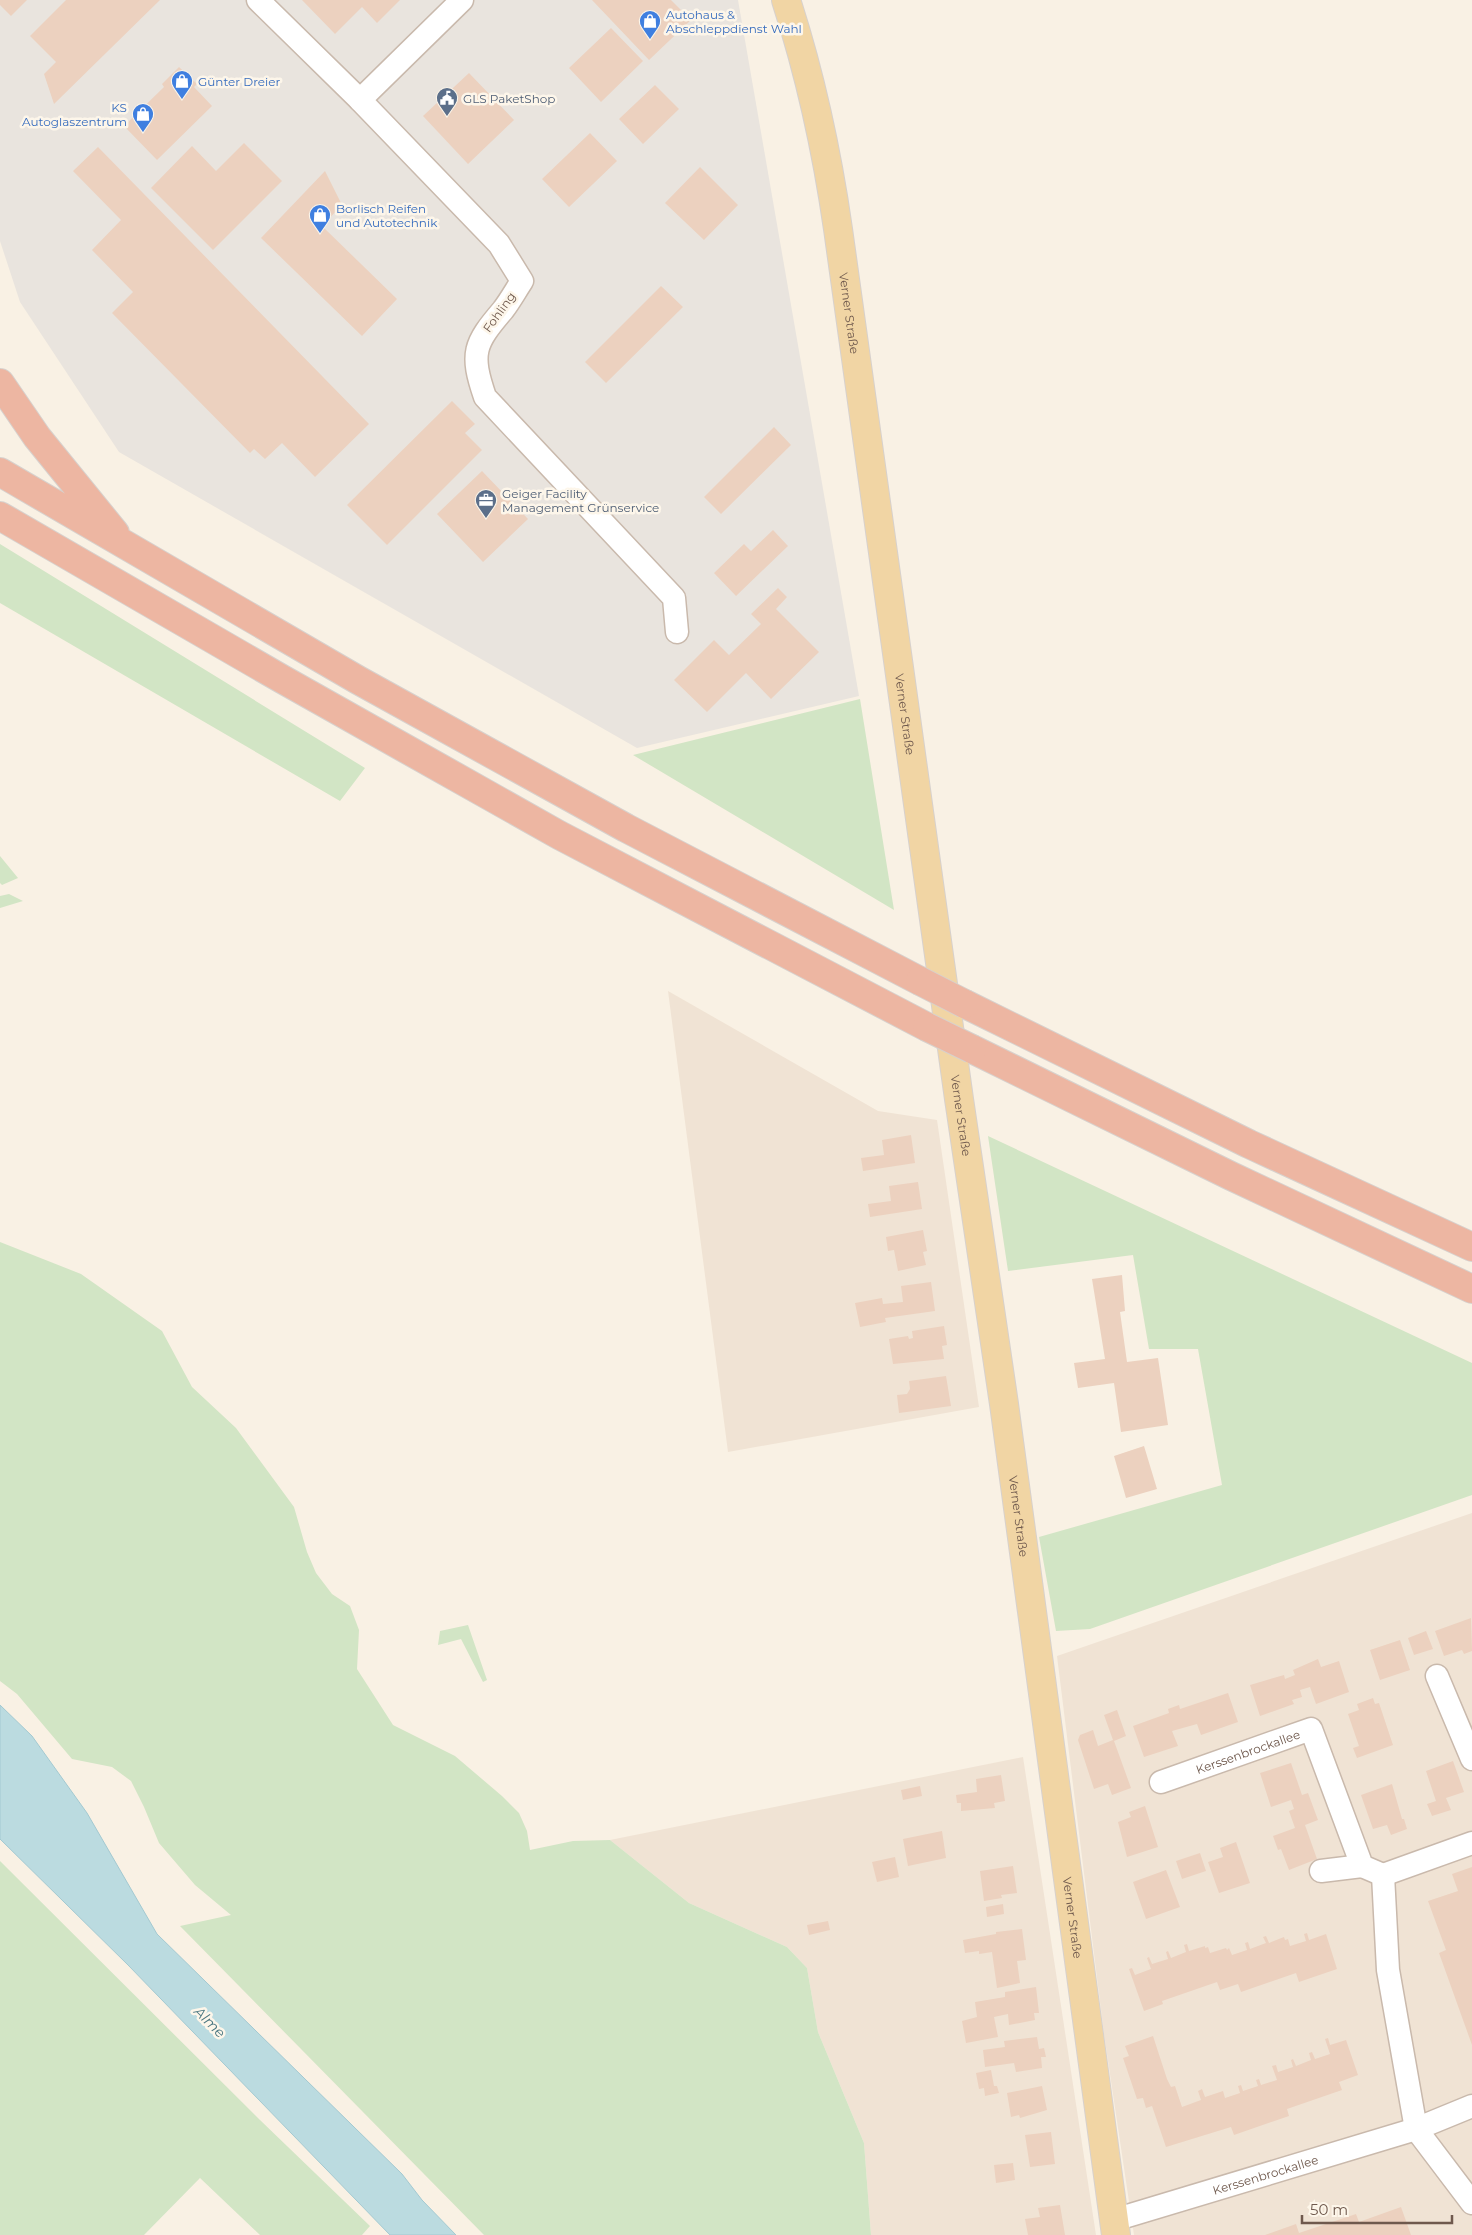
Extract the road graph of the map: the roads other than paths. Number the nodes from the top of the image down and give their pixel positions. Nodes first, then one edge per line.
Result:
1 (258, 0) edge
2 (462, 0) edge
3 (786, 0) edge
4 (360, 100) junction
5 (0, 383) edge
6 (0, 472) edge
7 (0, 516) edge
8 (125, 546) junction
9 (677, 632) dead end
10 (1472, 1247) edge
11 (1472, 1289) edge
12 (1437, 1676) dead end
13 (1472, 1759) edge
14 (1161, 1782) dead end
15 (1472, 1843) edge
16 (1362, 1866) junction
17 (1322, 1872) dead end
18 (1383, 1874) junction
19 (1472, 2106) edge
20 (1416, 2128) junction
21 (1472, 2203) edge
22 (1115, 2227) edge

1 - 4 street, Fohling
2 - 4 street
3 - 22 main road, Verner Straße
4 - 9 street, Fohling
5 - 8 highway
6 - 8 highway
7 - 11 highway, bridge
8 - 10 highway, bridge
12 - 13 street
14 - 16 street, Kerssenbrockallee
15 - 18 street
16 - 17 street
16 - 18 street
18 - 20 street
19 - 20 street, Kerssenbrockallee
20 - 21 street
20 - 22 street, Kerssenbrockallee

